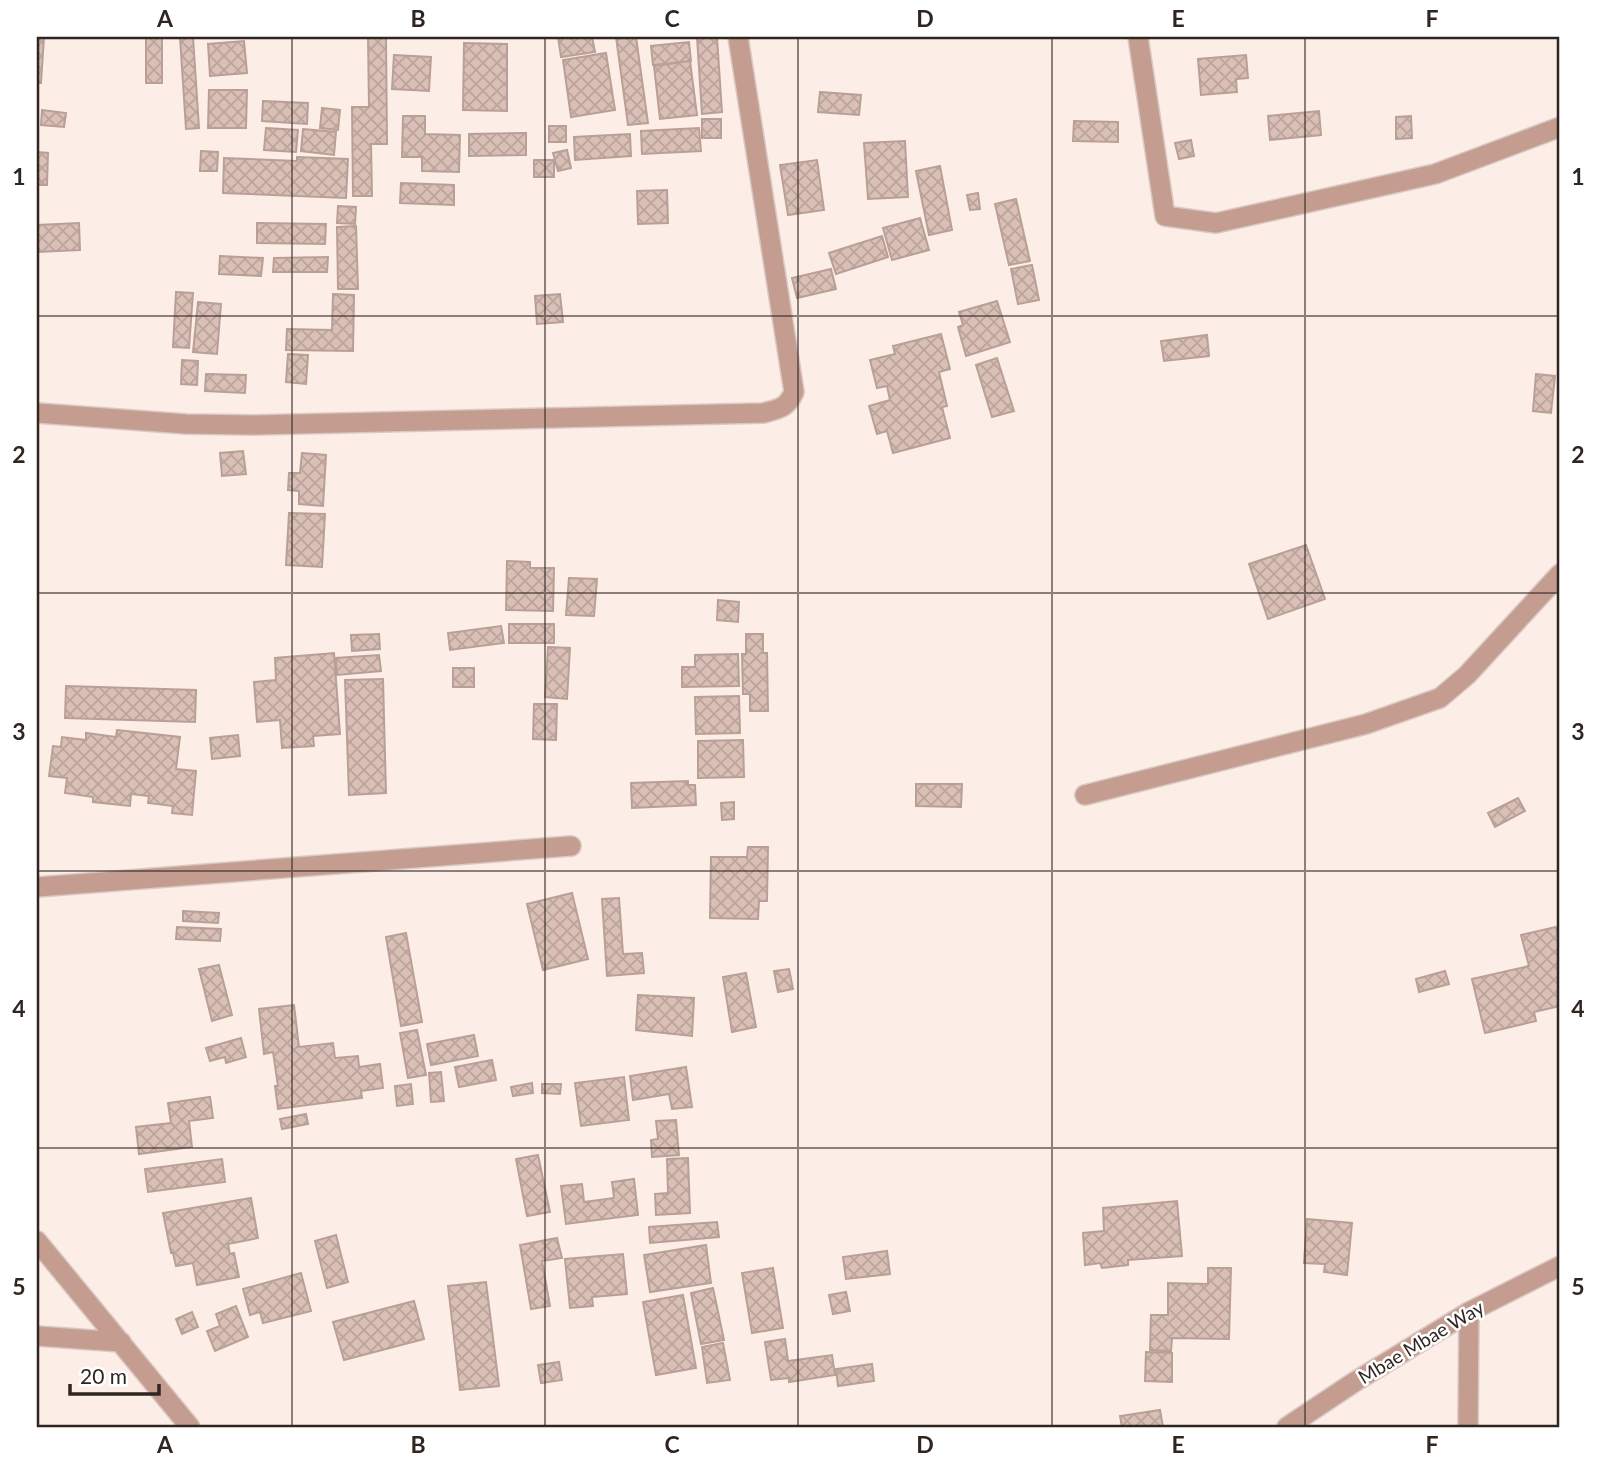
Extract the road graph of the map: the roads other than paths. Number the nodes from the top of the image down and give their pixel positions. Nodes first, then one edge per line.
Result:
1 (738, 37) edge
2 (1139, 37) edge
3 (1560, 127) edge
4 (37, 413) edge
5 (1560, 574) edge
6 (1085, 795) dead end
7 (571, 846) dead end
8 (37, 887) edge
9 (37, 1241) edge
10 (1560, 1266) edge
11 (1469, 1312) junction
12 (37, 1336) edge
13 (121, 1342) junction
14 (190, 1427) edge
15 (1287, 1427) edge
16 (1468, 1427) edge

1 - 4 street
2 - 3 street
5 - 6 street
7 - 8 street
9 - 13 street
10 - 11 street, Mbae Mbae Way
11 - 15 street, Mbae Mbae Way
11 - 16 street
12 - 13 street
13 - 14 street

